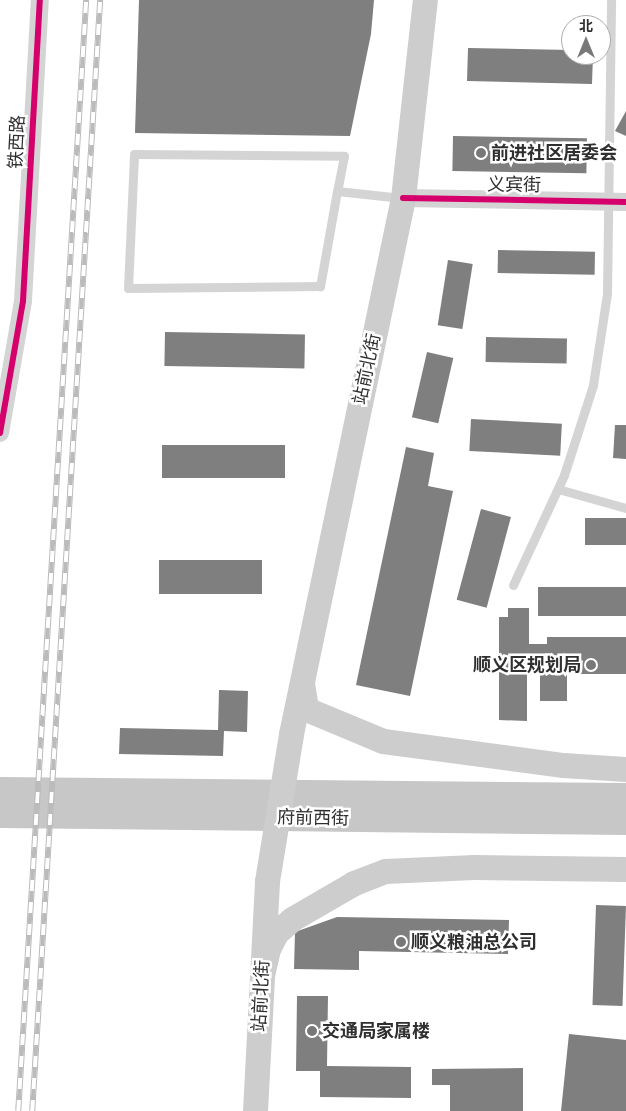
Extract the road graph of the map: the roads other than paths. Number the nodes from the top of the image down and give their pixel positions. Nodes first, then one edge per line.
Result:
1 (40, 0) edge
2 (425, 0) edge
3 (611, 0) edge
4 (337, 190) junction
5 (402, 198) junction
6 (618, 202) edge
7 (0, 433) edge
8 (558, 489) junction
9 (626, 508) edge
10 (513, 585) dead end
11 (302, 680) junction
12 (626, 768) edge
13 (0, 791) edge
14 (626, 797) edge
15 (0, 814) edge
16 (626, 821) edge
17 (626, 869) edge
18 (262, 974) junction
19 (255, 1111) edge

1 - 7 street, 铁西路
2 - 5 main road, 站前北街
3 - 6 lane
4 - 4 lane
4 - 5 lane
5 - 6 street, 义宾街
5 - 11 main road, 站前北街
6 - 8 lane
8 - 9 lane
8 - 10 lane
11 - 12 main road
11 - 18 main road, 站前北街, bridge
13 - 14 main road, 府前西街
15 - 16 main road, 府前西街
17 - 18 main road
18 - 19 main road, 站前北街

